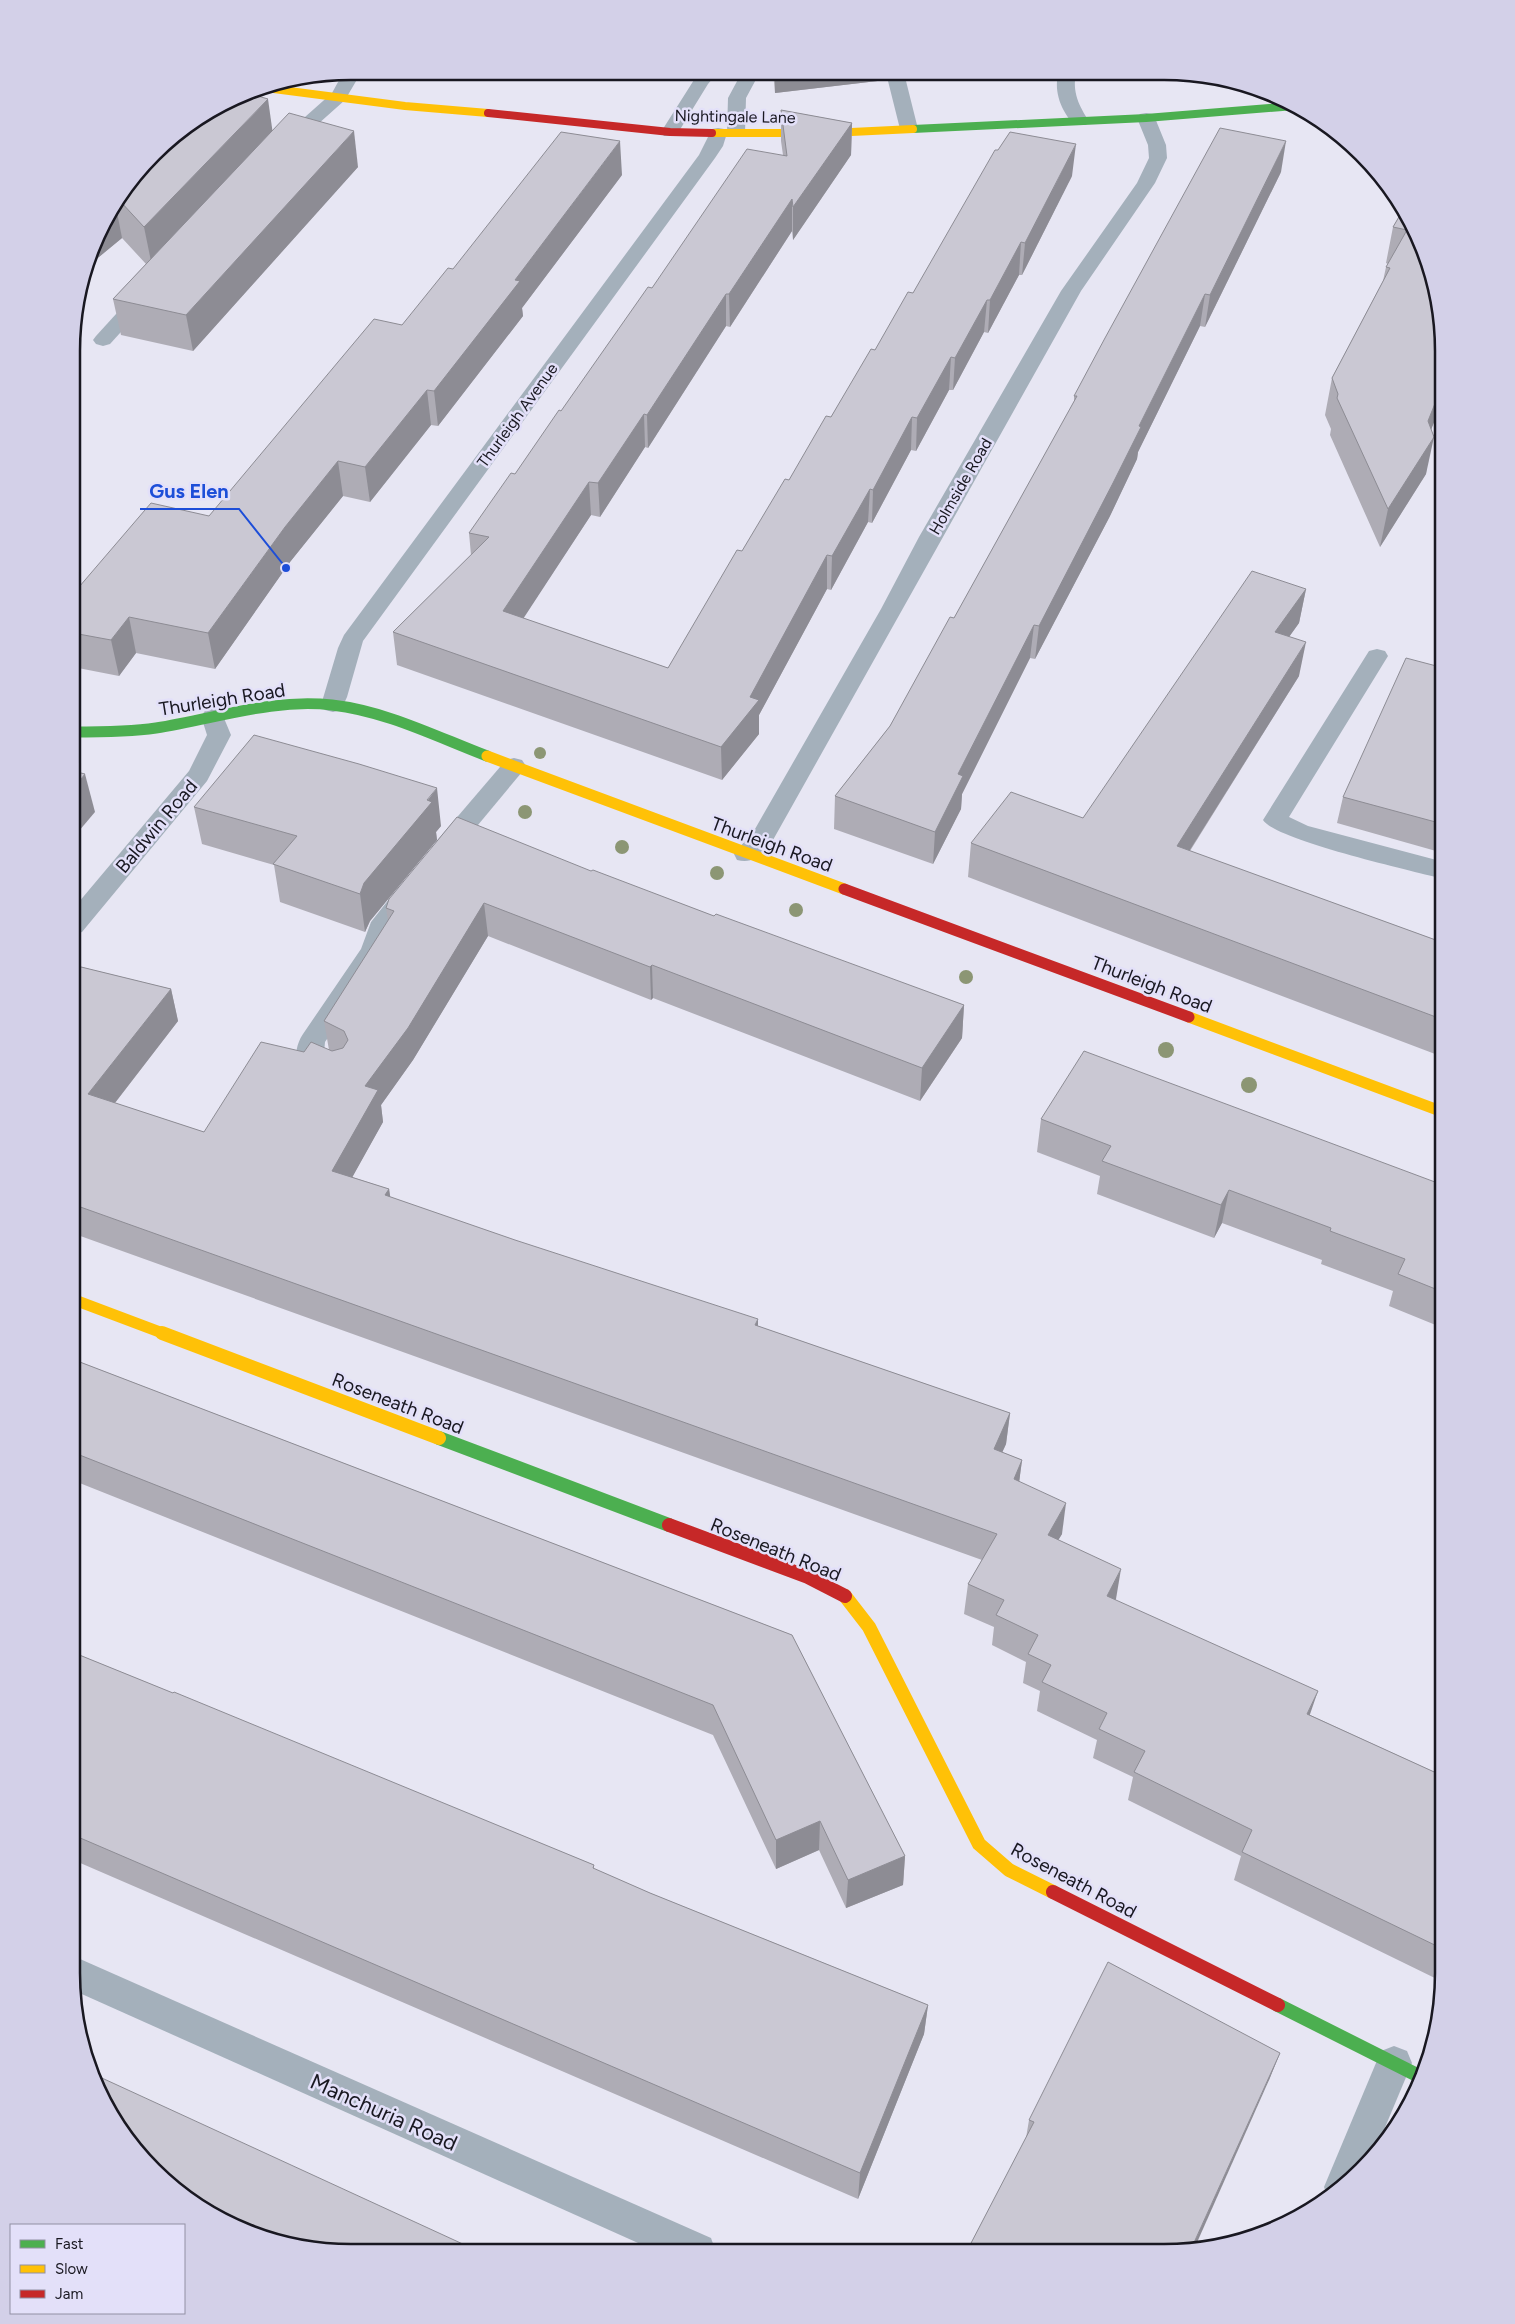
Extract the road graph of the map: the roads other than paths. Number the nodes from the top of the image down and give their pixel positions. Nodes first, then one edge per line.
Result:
1 (348, 80) edge
2 (702, 80) edge
3 (747, 80) edge
4 (897, 80) edge
5 (1065, 80) edge
6 (279, 89) edge
7 (340, 96) junction
8 (1282, 107) edge
9 (1146, 118) junction
10 (1080, 120) junction
11 (909, 129) junction
12 (670, 132) junction
13 (727, 133) junction
14 (273, 157) edge
15 (157, 281) edge
16 (103, 340) dead end
17 (1377, 656) dead end
18 (333, 705) junction
19 (213, 716) junction
20 (80, 732) edge
21 (514, 766) junction
22 (746, 854) junction
23 (1435, 869) edge
24 (80, 918) edge
25 (339, 1072) edge
26 (1435, 1109) edge
27 (80, 1302) edge
28 (80, 1976) edge
29 (1408, 2071) edge
30 (1353, 2168) edge
31 (680, 2244) edge

1 - 7 street
2 - 12 street
3 - 13 street
4 - 11 street
5 - 10 street
6 - 7 street, Nightingale Lane
7 - 12 street, Nightingale Lane
7 - 14 street
8 - 9 street, Nightingale Lane
9 - 10 street, Nightingale Lane
9 - 22 street, Holmside Road
10 - 11 street, Nightingale Lane
11 - 13 street, Nightingale Lane
12 - 13 street, Nightingale Lane
13 - 18 street, Thurleigh Avenue
15 - 16 street
17 - 23 street
18 - 19 street, Thurleigh Road
18 - 21 street, Thurleigh Road
19 - 20 street, Thurleigh Road
19 - 24 street, Baldwin Road
21 - 22 street, Thurleigh Road
21 - 25 street
22 - 26 street, Thurleigh Road
27 - 29 street, Roseneath Road
28 - 31 street, Manchuria Road
29 - 30 street

